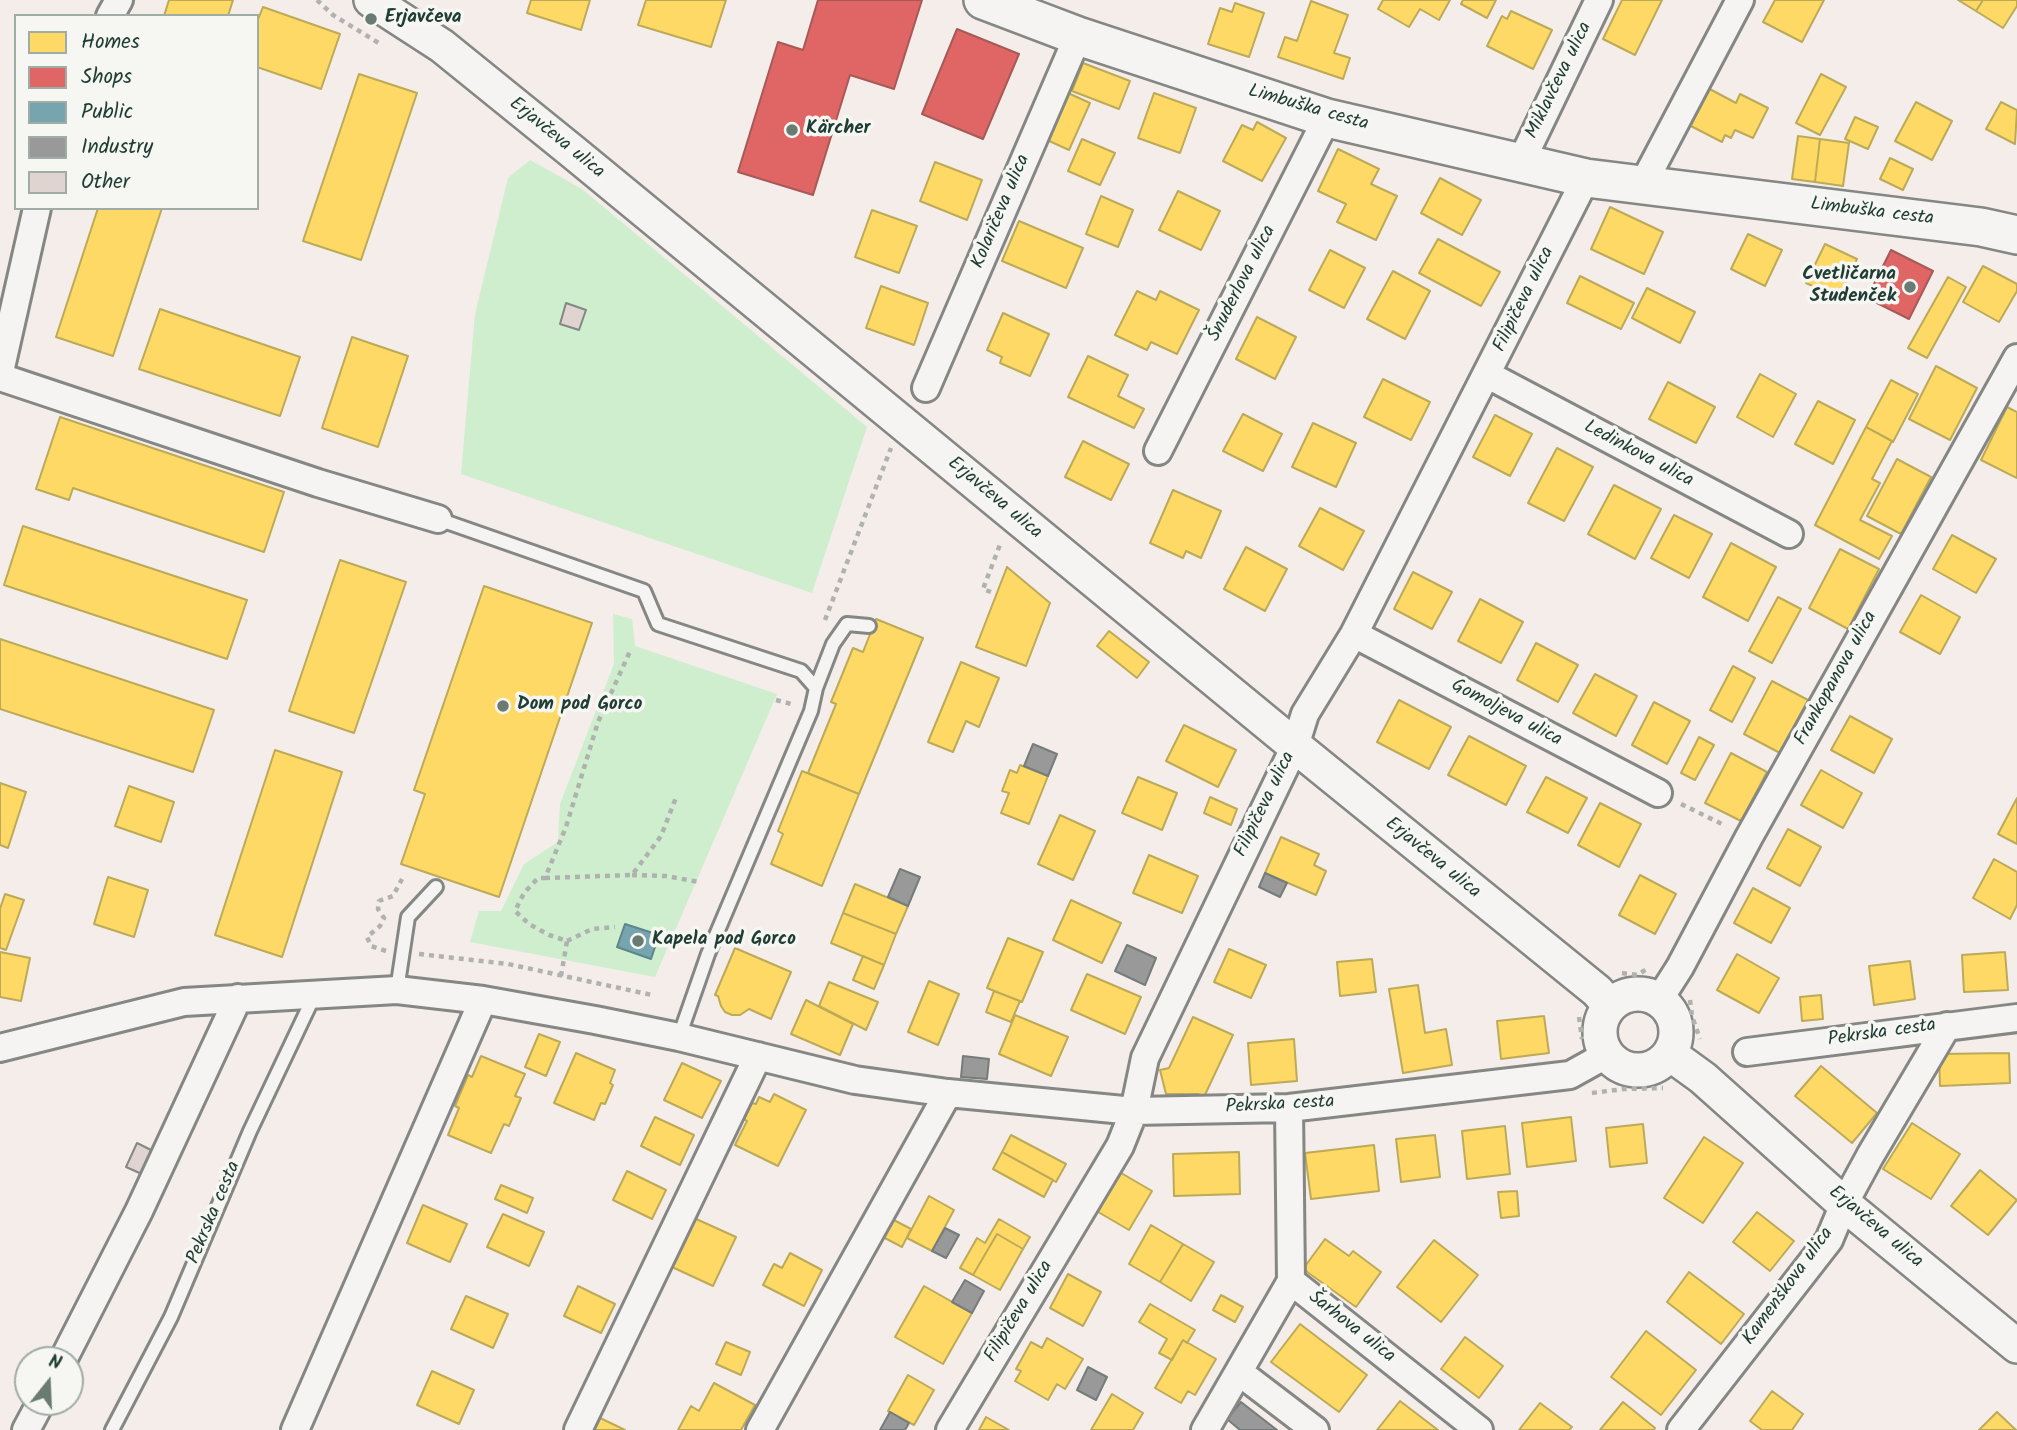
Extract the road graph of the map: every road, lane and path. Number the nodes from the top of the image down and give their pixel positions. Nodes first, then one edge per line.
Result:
1 (372, 0) edge
2 (983, 0) edge
3 (1599, 0) edge
4 (1740, 0) edge
5 (1078, 36) junction
6 (1327, 118) junction
7 (1521, 162) junction
8 (1586, 178) junction
9 (1643, 184) junction
10 (37, 210) edge
11 (2017, 235) edge
12 (2017, 358) edge
13 (0, 374) edge
14 (1488, 375) junction
15 (926, 388) dead end
16 (892, 444) dead end
17 (1158, 451) dead end
18 (438, 519) joint
19 (1789, 534) dead end
20 (1001, 540) dead end
21 (991, 592) dead end
22 (869, 626) dead end
23 (821, 629) dead end
24 (1354, 634) junction
25 (631, 649) dead end
26 (816, 688) junction
27 (776, 700) dead end
28 (798, 705) dead end
29 (1294, 746) junction
30 (1658, 793) joint
31 (677, 794) dead end
32 (1749, 837) junction
33 (632, 875) junction
34 (545, 878) junction
35 (402, 879) dead end
36 (699, 882) dead end
37 (436, 887) dead end
38 (615, 927) dead end
39 (567, 941) junction
40 (402, 952) junction
41 (1651, 966) dead end
42 (1619, 972) dead end
43 (561, 976) junction
44 (397, 990) junction
45 (316, 994) junction
46 (652, 995) dead end
47 (238, 998) junction
48 (1674, 998) junction
49 (483, 1000) junction
50 (1610, 1006) junction
51 (2017, 1017) edge
52 (1947, 1026) junction
53 (679, 1037) junction
54 (1700, 1040) dead end
55 (0, 1048) edge
56 (1747, 1052) dead end
57 (1670, 1054) junction
58 (1606, 1055) junction
59 (758, 1056) junction
60 (948, 1093) junction
61 (1289, 1108) junction
62 (1134, 1111) junction
63 (1844, 1204) junction
64 (1291, 1281) junction
65 (70, 1346) edge
66 (2017, 1346) edge
67 (1239, 1372) junction
68 (112, 1430) edge
69 (295, 1430) edge
70 (578, 1430) edge
71 (760, 1430) edge
72 (950, 1430) edge
73 (1205, 1430) edge
74 (1315, 1430) edge
75 (1479, 1430) edge
76 (1681, 1430) edge

1 - 29 street, Erjavčeva ulica
2 - 5 main road, Limbuška cesta
3 - 7 street, Miklavčeva ulica
4 - 9 street
5 - 6 main road, Limbuška cesta
5 - 15 street, Kolaričeva ulica
6 - 7 main road, Limbuška cesta
6 - 17 street, Šnuderlova ulica
7 - 8 main road, Limbuška cesta
8 - 9 main road, Limbuška cesta
8 - 14 street, Filipičeva ulica
9 - 11 main road, Limbuška cesta
10 - 13 street
12 - 32 street, Frankopanova ulica
13 - 18 street
14 - 19 street, Ledinkova ulica
14 - 24 street, Filipičeva ulica
16 - 23 path
18 - 26 lane
20 - 21 path
22 - 26 lane
24 - 29 street, Filipičeva ulica
24 - 30 street, Gomoljeva ulica
25 - 34 path
26 - 53 lane
27 - 28 path
29 - 50 street, Erjavčeva ulica
29 - 62 street, Filipičeva ulica
30 - 32 path
31 - 33 path
32 - 48 street, Frankopanova ulica
33 - 34 path
33 - 36 path
34 - 39 path
35 - 40 path
37 - 40 lane
38 - 39 path
39 - 43 path
40 - 43 path
40 - 44 lane
41 - 42 path
43 - 46 path
44 - 45 street, Pekrska cesta
44 - 49 street, Pekrska cesta
45 - 47 street, Pekrska cesta
45 - 68 lane, Pekrska cesta
47 - 55 street, Pekrska cesta
47 - 65 street
48 - 50 street
48 - 54 path
48 - 57 street
49 - 53 street, Pekrska cesta
49 - 69 street
50 - 58 street
51 - 52 street, Pekrska cesta
52 - 56 street, Pekrska cesta
52 - 63 street, Kamenškova ulica
53 - 59 street, Pekrska cesta
57 - 58 street
57 - 63 street, Erjavčeva ulica
58 - 61 street, Pekrska cesta
59 - 60 street, Pekrska cesta
59 - 70 street
60 - 62 street, Pekrska cesta
60 - 71 street
61 - 62 street, Pekrska cesta
61 - 64 street, Šarhova ulica
62 - 72 street, Filipičeva ulica
63 - 66 street, Erjavčeva ulica
63 - 76 street, Kamenškova ulica
64 - 67 street
64 - 75 street, Šarhova ulica
67 - 73 street
67 - 74 street

